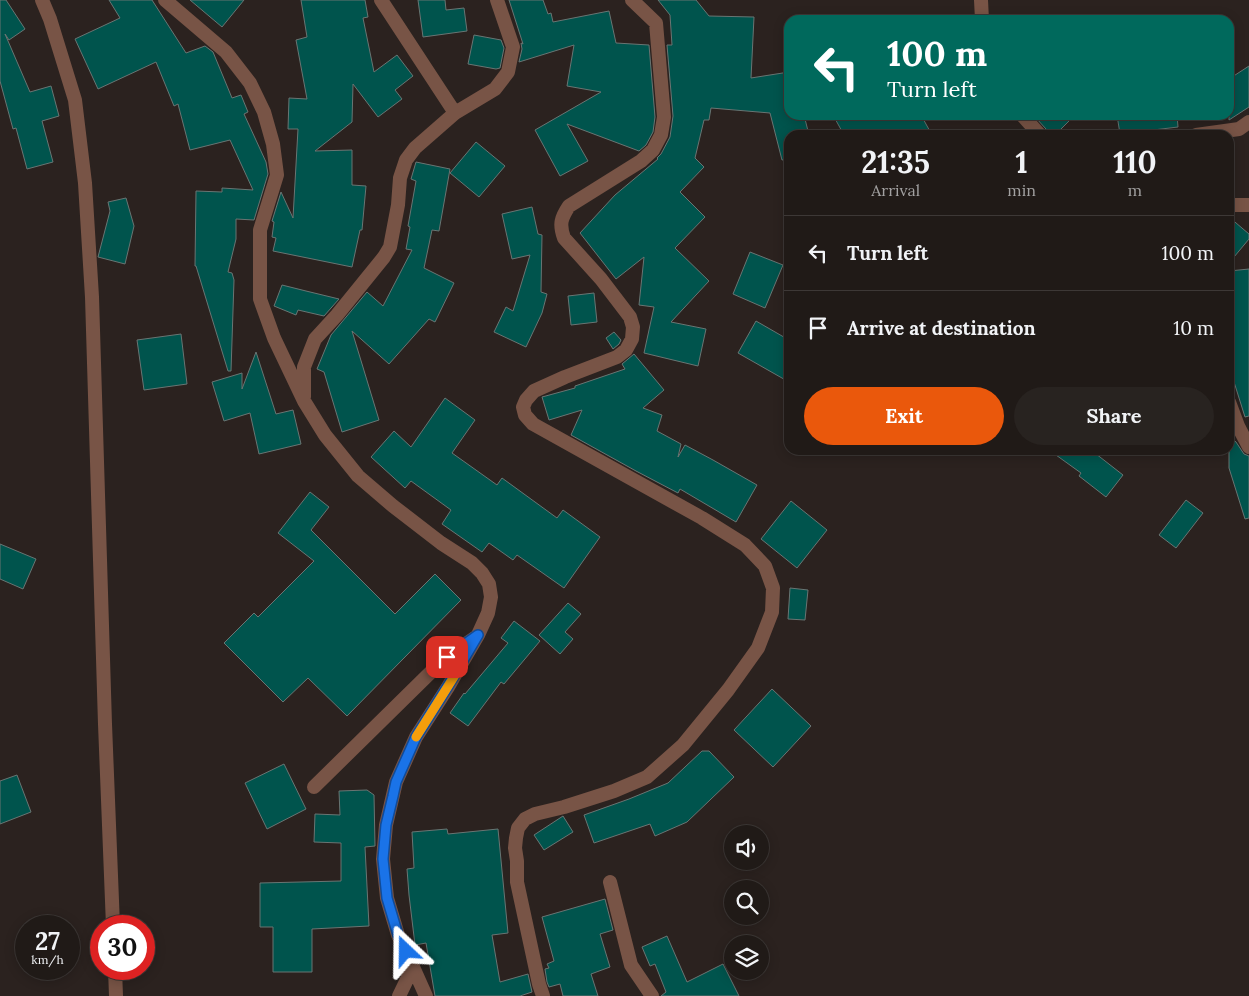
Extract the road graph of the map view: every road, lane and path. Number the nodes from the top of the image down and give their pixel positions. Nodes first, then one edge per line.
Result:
1 (42, 0) edge
2 (165, 0) edge
3 (381, 0) edge
4 (497, 0) edge
5 (632, 0) edge
6 (981, 0) edge
7 (982, 15) edge
8 (455, 113) junction
9 (1026, 120) edge
10 (1249, 122) edge
11 (1036, 130) edge
12 (1227, 130) edge
13 (1234, 205) edge
14 (1249, 205) edge
15 (304, 401) junction
16 (1234, 415) edge
17 (1249, 447) edge
18 (478, 635) junction
19 (314, 787) dead end
20 (610, 882) dead end
21 (113, 915) edge
22 (413, 967) junction
23 (115, 980) edge
24 (116, 996) edge
25 (398, 996) edge
26 (426, 996) edge
27 (542, 996) edge
28 (652, 996) edge

1 - 21 street
2 - 15 street
3 - 8 street
4 - 8 street
5 - 27 street
6 - 7 street
8 - 15 street
9 - 11 street
10 - 12 street
13 - 14 street
15 - 18 street
16 - 17 street
18 - 19 street
18 - 22 street
20 - 28 street
22 - 25 street
22 - 26 street
23 - 24 street

